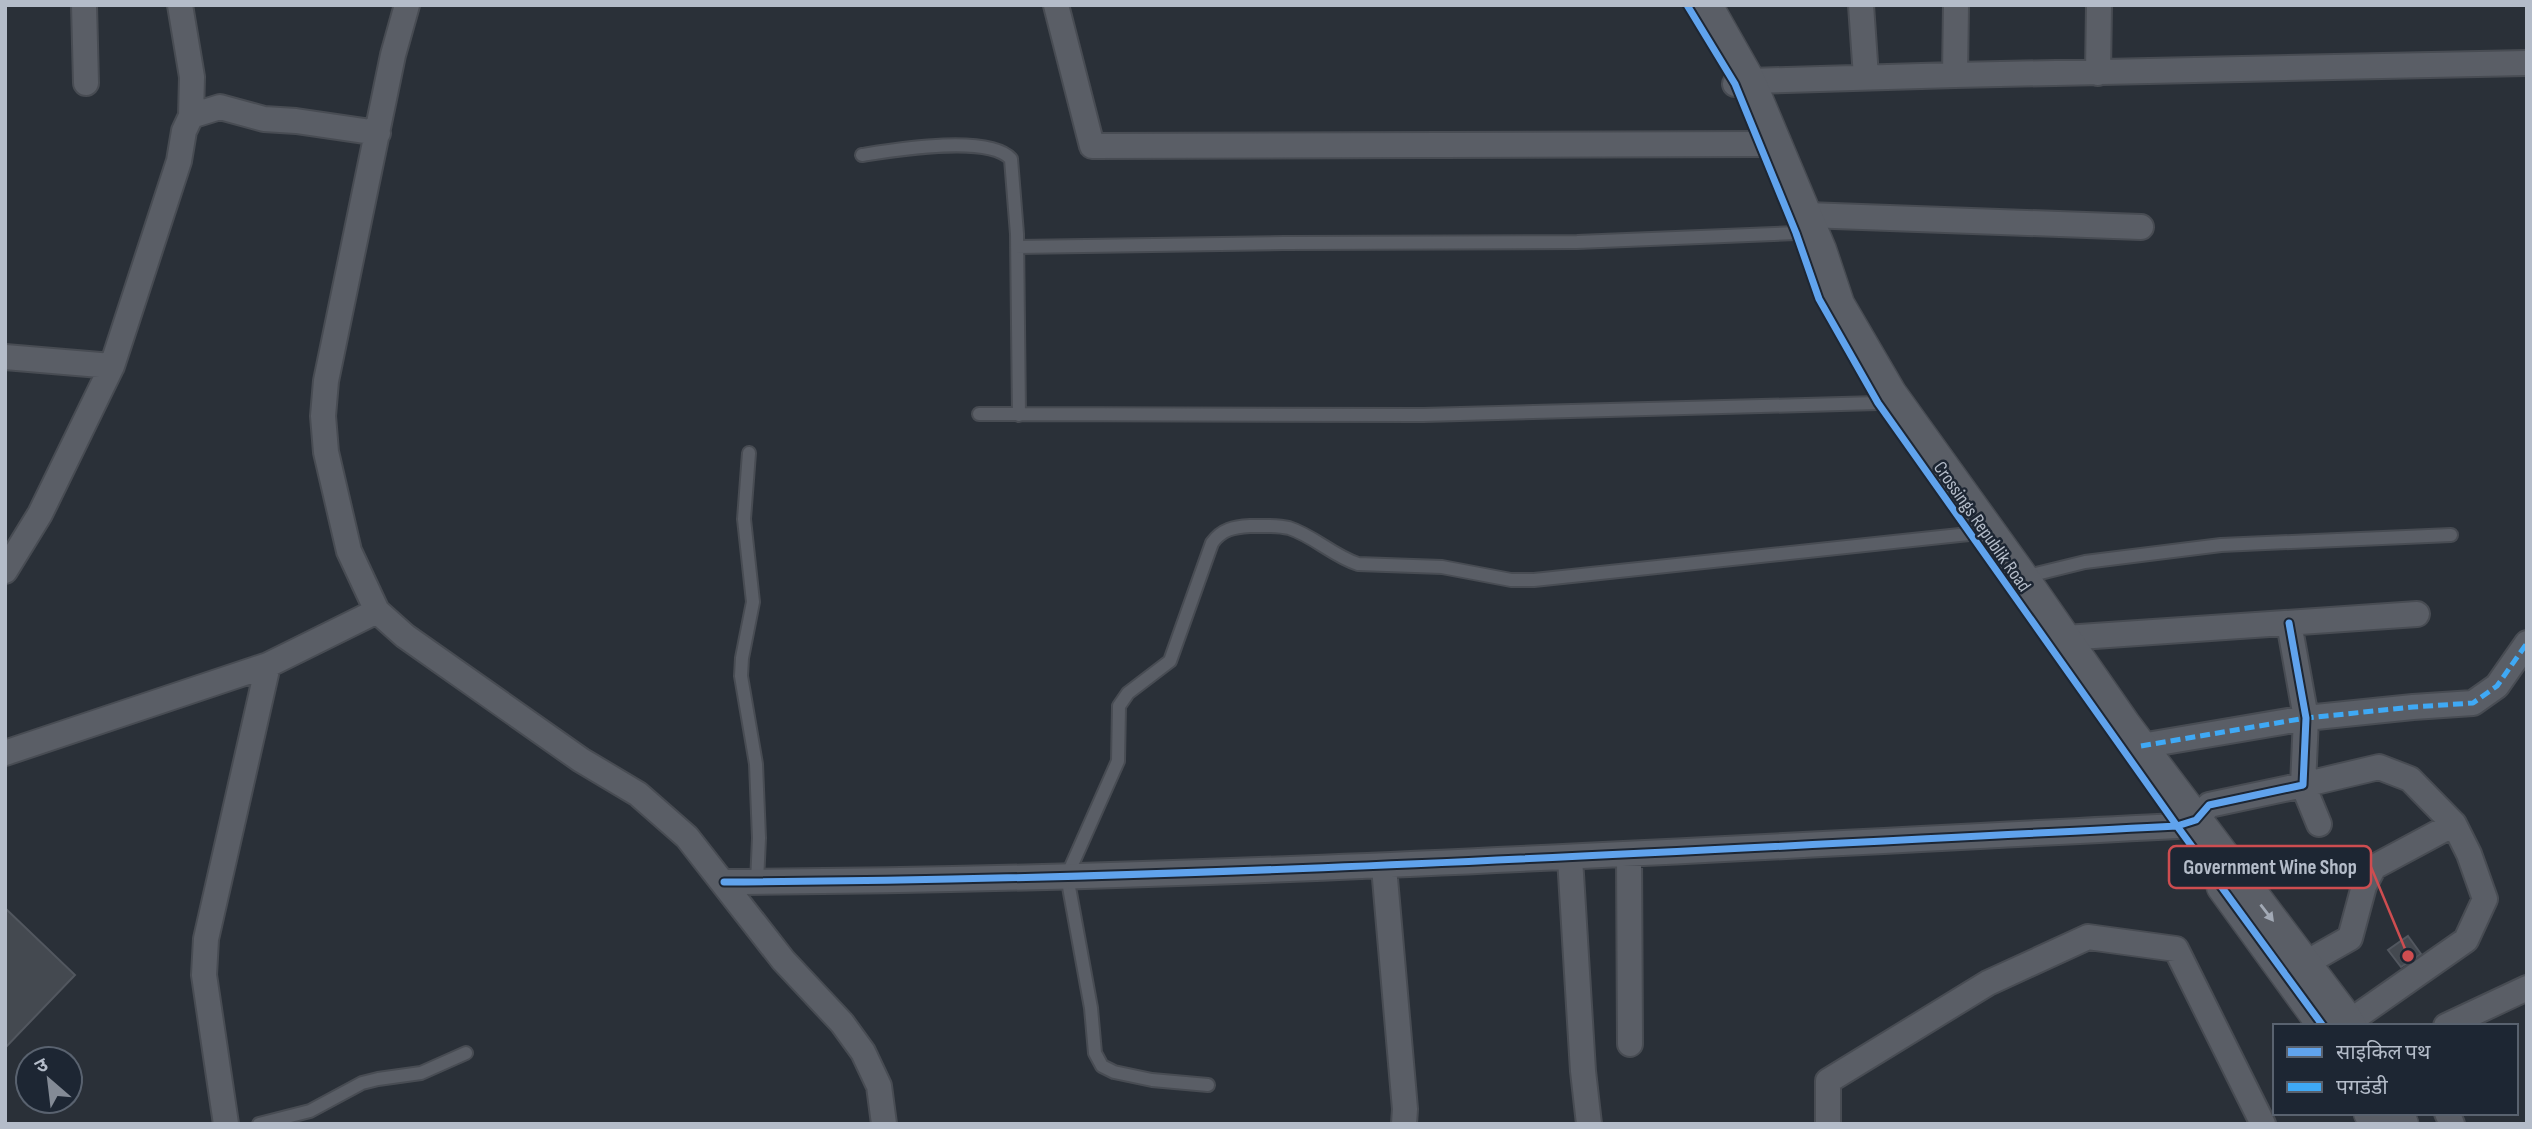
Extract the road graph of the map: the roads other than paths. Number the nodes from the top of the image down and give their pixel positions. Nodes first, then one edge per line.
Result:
1 (84, 5) edge
2 (180, 5) edge
3 (407, 5) edge
4 (1056, 5) edge
5 (1687, 5) edge
6 (1707, 5) edge
7 (1861, 5) edge
8 (1956, 5) edge
9 (2099, 5) edge
10 (2527, 63) edge
11 (2098, 72) junction
12 (1955, 75) junction
13 (1866, 76) junction
14 (86, 83) dead end
15 (1742, 83) junction
16 (191, 116) junction
17 (378, 133) junction
18 (1759, 144) junction
19 (862, 155) dead end
20 (1801, 224) junction
21 (2141, 227) dead end
22 (1017, 247) junction
23 (5, 357) edge
24 (112, 366) junction
25 (1878, 404) junction
26 (979, 414) dead end
27 (1019, 415) junction
28 (749, 453) dead end
29 (1969, 534) junction
30 (2451, 536) dead end
31 (5, 571) edge
32 (2023, 577) junction
33 (377, 611) junction
34 (2417, 614) dead end
35 (2289, 622) junction
36 (2065, 638) junction
37 (2527, 643) edge
38 (268, 664) junction
39 (2306, 718) junction
40 (2141, 746) junction
41 (5, 753) edge
42 (2303, 785) junction
43 (2186, 823) junction
44 (2319, 824) dead end
45 (2454, 824) junction
46 (1629, 855) junction
47 (1570, 858) junction
48 (1384, 867) junction
49 (1067, 876) junction
50 (724, 882) junction
51 (757, 882) junction
52 (2306, 963) junction
53 (2527, 988) edge
54 (2340, 1024) edge
55 (2340, 1024) edge
56 (2342, 1024) edge
57 (2450, 1024) edge
58 (1630, 1044) dead end
59 (466, 1053) dead end
60 (1208, 1085) dead end
61 (1828, 1117) edge
62 (226, 1124) edge
63 (259, 1124) edge
64 (884, 1124) edge
65 (1404, 1124) edge
66 (1589, 1124) edge
67 (1849, 1124) edge
68 (2263, 1124) edge

1 - 14 street
2 - 16 street
3 - 17 street
4 - 18 street
5 - 15 street, Crossings Republik Road
6 - 15 street
7 - 13 street
8 - 12 street
9 - 11 street
10 - 11 street
11 - 12 street
12 - 13 street
13 - 15 street
15 - 18 street, Crossings Republik Road
15 - 20 street
16 - 17 street
16 - 24 street
17 - 33 street
18 - 20 street, Crossings Republik Road
19 - 22 lane
20 - 21 street
20 - 22 lane
20 - 25 street, Crossings Republik Road
20 - 32 street
22 - 27 lane
23 - 24 street
24 - 31 street
25 - 27 lane
25 - 29 street, Crossings Republik Road
26 - 27 lane
28 - 51 lane
29 - 43 street, Crossings Republik Road
29 - 49 lane
30 - 32 lane
32 - 36 street
33 - 38 street
33 - 50 street
34 - 35 street
35 - 36 street
35 - 39 street
36 - 40 street
37 - 39 street
38 - 41 street
38 - 62 street
39 - 40 street
39 - 42 street
40 - 43 street
42 - 43 street
42 - 44 street
42 - 45 street
43 - 46 street
43 -> 52 street
43 - 54 street, Crossings Republik Road
45 - 52 street
45 - 56 street
46 - 47 street
46 - 58 street
47 - 48 street
47 - 66 street
48 - 49 street
48 - 65 street
49 - 51 street
49 - 60 lane
50 - 51 street
50 - 64 street
52 - 55 street
53 - 57 street
59 - 63 lane
61 - 67 street
61 - 68 street

